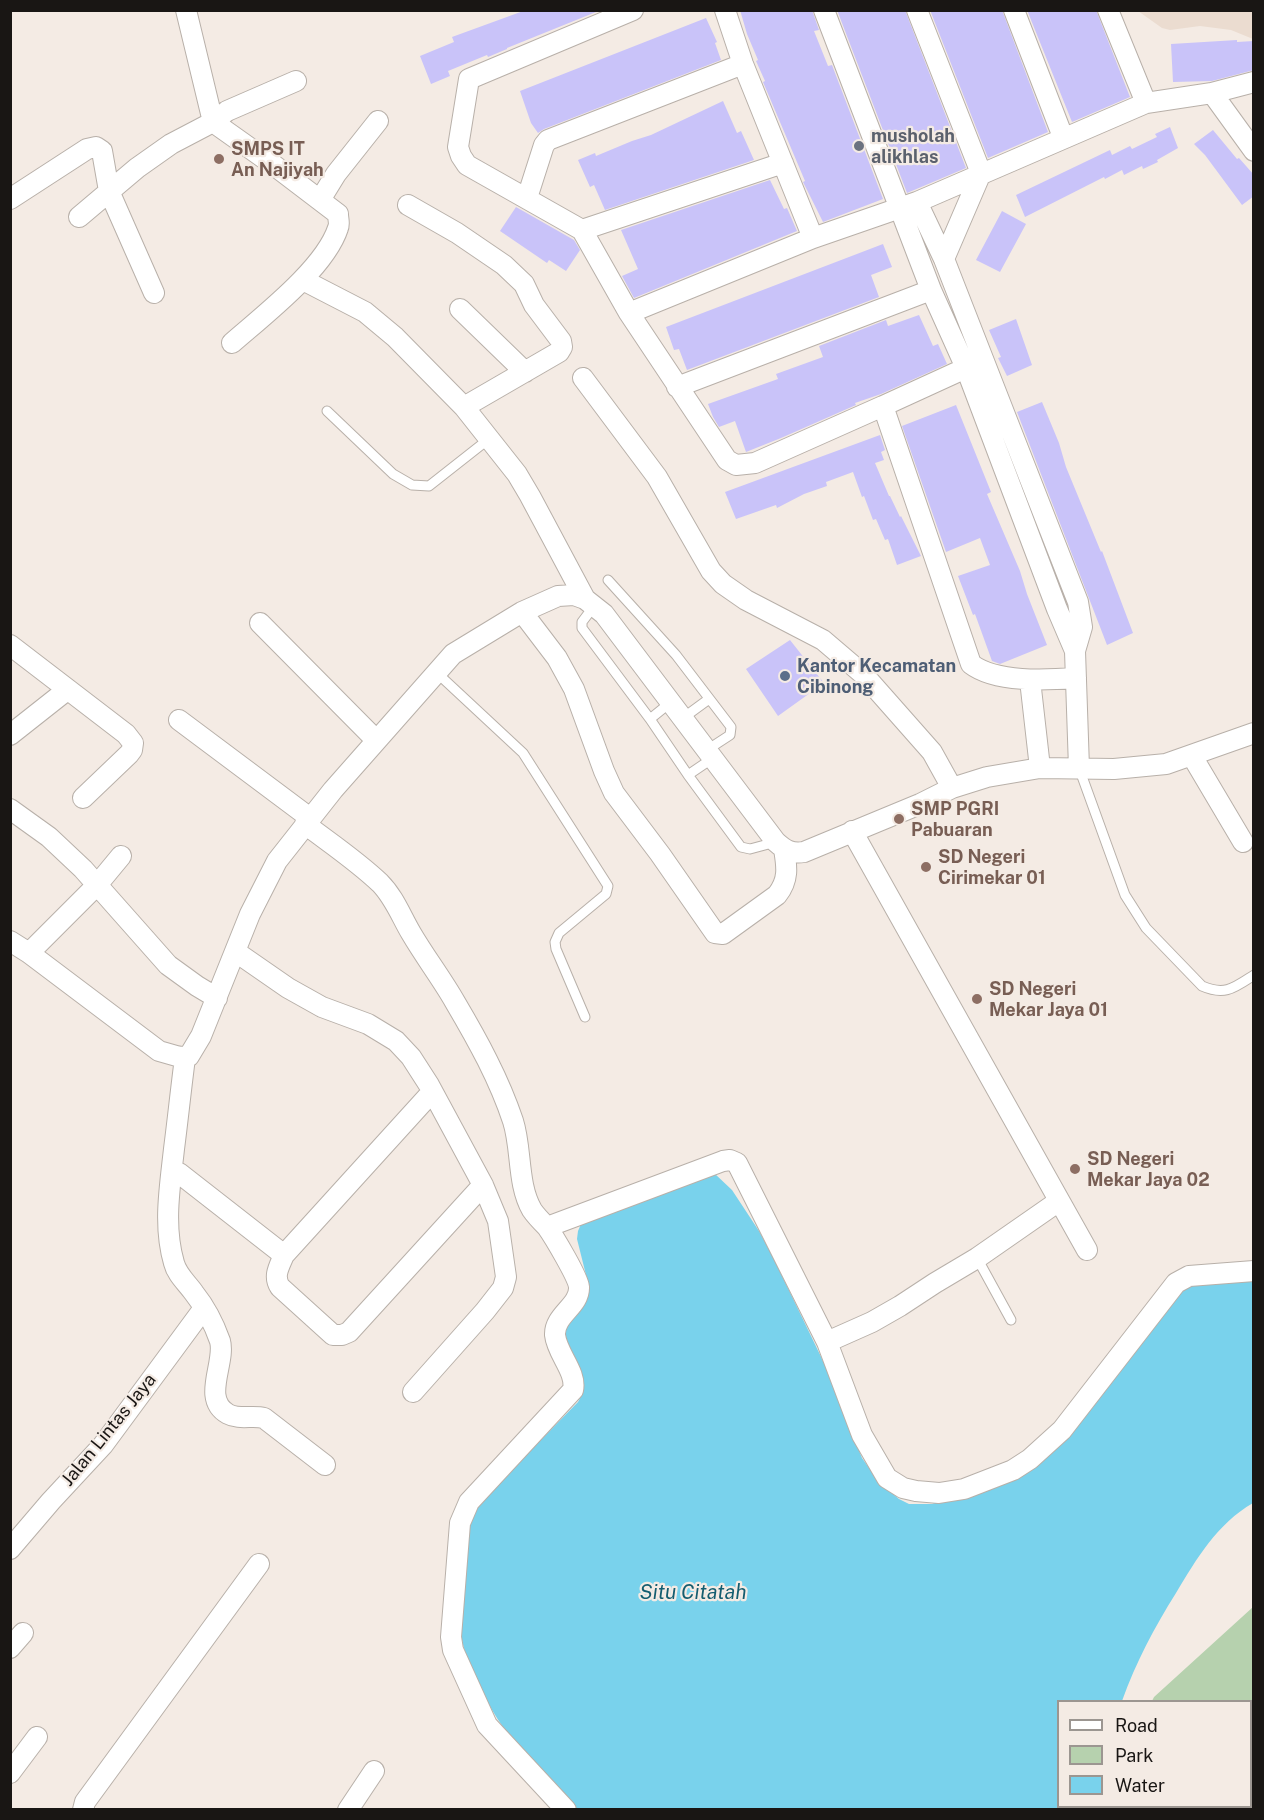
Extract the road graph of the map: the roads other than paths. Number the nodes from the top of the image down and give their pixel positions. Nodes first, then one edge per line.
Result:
1 (186, 10) edge
2 (633, 10) edge
3 (725, 10) edge
4 (824, 10) edge
5 (917, 10) edge
6 (1014, 10) edge
7 (1108, 10) edge
8 (743, 64) junction
9 (296, 81) dead end
10 (1254, 82) edge
11 (1212, 93) junction
12 (1146, 103) junction
13 (378, 121) dead end
14 (213, 122) junction
15 (1063, 137) junction
16 (1254, 151) edge
17 (783, 163) junction
18 (981, 173) junction
19 (110, 191) junction
20 (16, 196) edge
21 (527, 198) junction
22 (320, 200) junction
23 (408, 206) dead end
24 (907, 210) junction
25 (79, 217) dead end
26 (927, 223) junction
27 (582, 230) junction
28 (955, 233) junction
29 (813, 238) junction
30 (944, 259) junction
31 (303, 280) junction
32 (931, 290) junction
33 (154, 293) dead end
34 (460, 309) dead end
35 (629, 313) junction
36 (232, 343) dead end
37 (966, 368) junction
38 (525, 372) junction
39 (583, 378) dead end
40 (677, 387) junction
41 (883, 406) junction
42 (464, 407) junction
43 (327, 411) dead end
44 (490, 438) junction
45 (608, 580) dead end
46 (590, 602) junction
47 (522, 612) junction
48 (260, 623) dead end
49 (10, 645) edge
50 (1075, 651) junction
51 (438, 670) junction
52 (1076, 678) junction
53 (1030, 680) junction
54 (67, 690) junction
55 (709, 699) junction
56 (671, 702) junction
57 (683, 718) junction
58 (650, 719) junction
59 (179, 720) dead end
60 (1254, 733) edge
61 (10, 735) edge
62 (376, 740) junction
63 (710, 754) junction
64 (1192, 756) junction
65 (1079, 768) junction
66 (1031, 770) junction
67 (688, 775) junction
68 (952, 788) junction
69 (83, 798) dead end
70 (10, 809) edge
71 (307, 821) junction
72 (852, 831) junction
73 (1243, 842) dead end
74 (780, 846) junction
75 (121, 856) dead end
76 (97, 885) junction
77 (10, 941) edge
78 (236, 952) junction
79 (29, 953) junction
80 (1254, 975) edge
81 (217, 998) junction
82 (585, 1017) dead end
83 (185, 1058) junction
84 (432, 1092) junction
85 (179, 1173) dead end
86 (483, 1185) junction
87 (1059, 1202) junction
88 (547, 1227) junction
89 (1087, 1250) dead end
90 (284, 1255) junction
91 (977, 1258) junction
92 (1254, 1271) edge
93 (204, 1308) junction
94 (1011, 1320) dead end
95 (827, 1342) junction
96 (413, 1392) dead end
97 (325, 1465) dead end
98 (10, 1549) edge
99 (259, 1564) dead end
100 (23, 1633) dead end
101 (10, 1648) edge
102 (37, 1737) dead end
103 (374, 1771) dead end
104 (10, 1773) edge
105 (83, 1809) edge
106 (348, 1809) edge
107 (566, 1809) edge

1 - 14 street
2 - 21 street
3 - 8 street
4 - 24 street
5 - 18 street
6 - 15 street
7 - 12 street
8 - 17 street
8 - 21 street
9 - 14 street
10 - 11 street
11 - 12 street
11 - 16 street
12 - 15 street
13 - 22 street
14 - 19 street
14 - 22 street
15 - 18 street
17 - 27 street
17 - 29 street
18 - 24 street
18 - 28 street
19 - 20 street
19 - 25 street
19 - 33 street
21 - 27 street
22 - 31 street
23 - 38 street
24 - 26 street
24 - 29 street
24 - 32 street
26 - 28 street
26 - 30 street
27 - 35 street
28 - 30 street
29 - 35 street
30 - 50 street
31 - 36 street
31 - 42 street
32 - 37 street
32 - 40 street
34 - 38 street
35 - 40 street
37 - 41 street
37 - 50 street
38 - 42 street
39 - 68 street
40 - 41 street
41 - 53 street
42 - 44 street
43 - 44 lane
44 - 46 street
45 - 55 lane
46 - 47 street
46 - 56 street
46 - 58 lane
47 - 51 street
47 - 74 street
48 - 62 street
49 - 54 street
50 - 52 street
51 - 62 street
51 - 82 lane
52 - 53 street
52 - 65 street
53 - 66 street
54 - 61 street
54 - 69 street
55 - 57 lane
55 - 63 lane
56 - 57 street
56 - 58 lane
57 - 63 street
58 - 67 lane
59 - 71 street
60 - 64 street
62 - 71 street
63 - 67 lane
63 - 74 street
64 - 65 street
64 - 73 street
65 - 66 street
65 - 80 lane
66 - 68 street
67 - 74 lane
68 - 72 street
70 - 76 street
71 - 78 street
71 - 88 street
72 - 74 street
72 - 87 street
75 - 76 street
76 - 79 street
76 - 81 street
77 - 79 street
78 - 81 street
78 - 84 street
79 - 83 street
81 - 83 street
83 - 93 street
84 - 86 street
84 - 90 street
85 - 90 street
86 - 90 street
86 - 96 street
87 - 89 street
87 - 91 street
88 - 95 street
88 - 107 street
91 - 94 lane
91 - 95 street
92 - 95 street
93 - 97 street
93 - 98 street, Jalan Lintas Jaya
99 - 105 street
100 - 101 street
102 - 104 street
103 - 106 street

